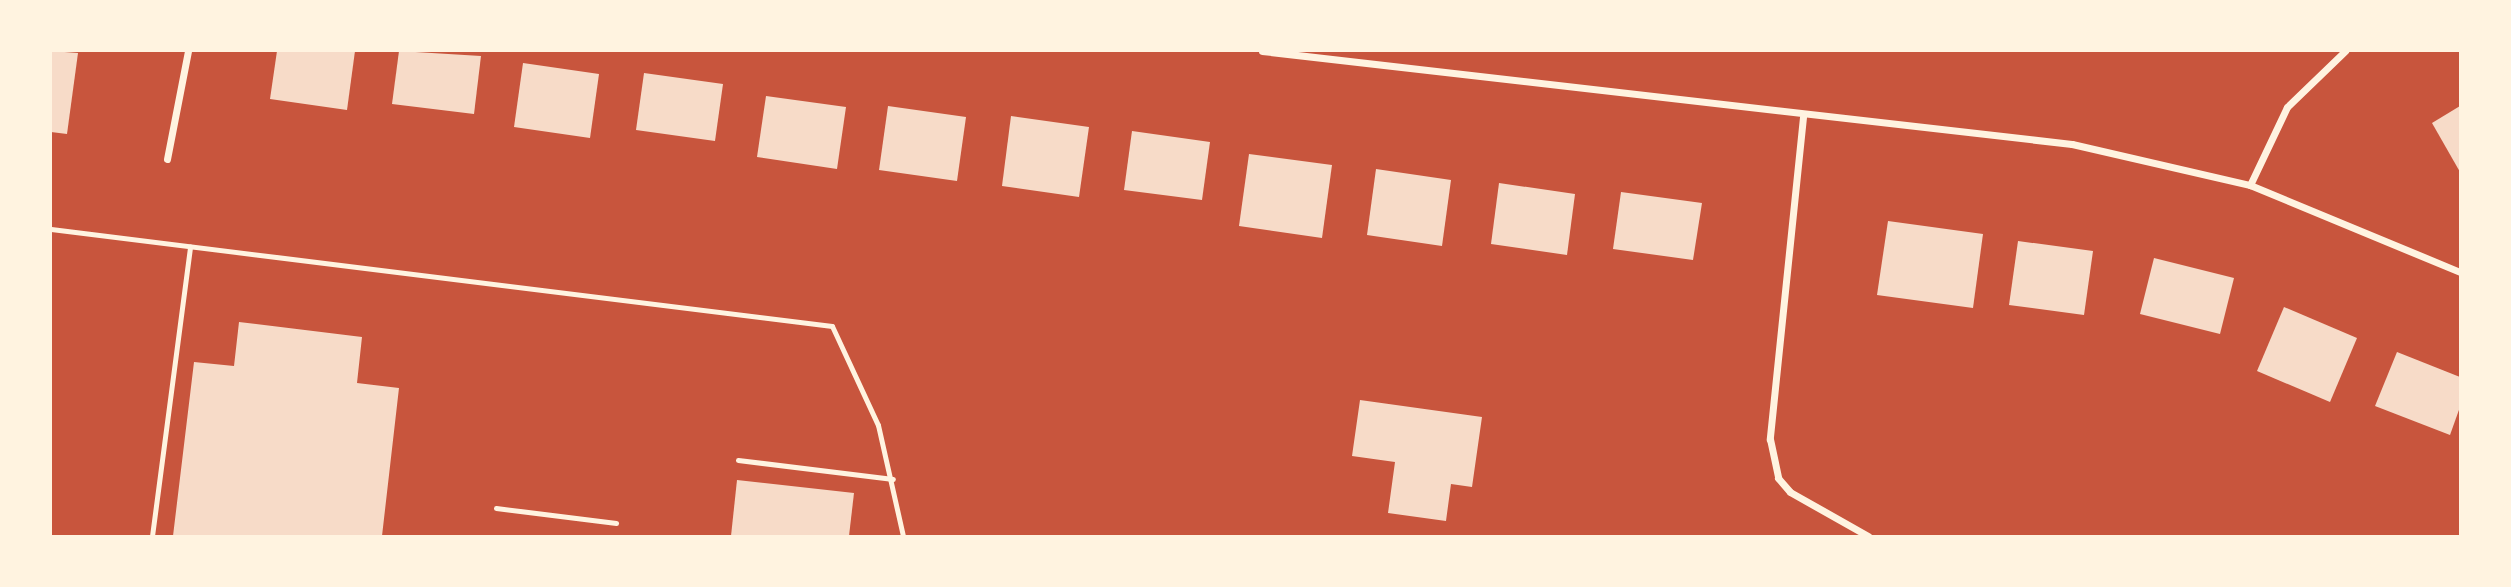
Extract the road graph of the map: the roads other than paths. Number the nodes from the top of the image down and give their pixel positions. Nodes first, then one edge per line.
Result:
1 (188, 51) edge
2 (1262, 51) edge
3 (2345, 51) edge
4 (1803, 117) junction
5 (167, 159) dead end
6 (2250, 185) junction
7 (51, 229) edge
8 (190, 246) junction
9 (2460, 272) edge
10 (738, 460) dead end
11 (892, 479) junction
12 (496, 508) dead end
13 (616, 523) dead end
14 (152, 536) edge
15 (903, 536) edge
16 (1868, 536) edge

1 - 5 street
2 - 4 street
3 - 6 street
4 - 6 street
4 - 16 street
6 - 9 street
7 - 8 lane
8 - 11 lane
8 - 14 lane
10 - 11 lane
11 - 15 lane
12 - 13 lane

